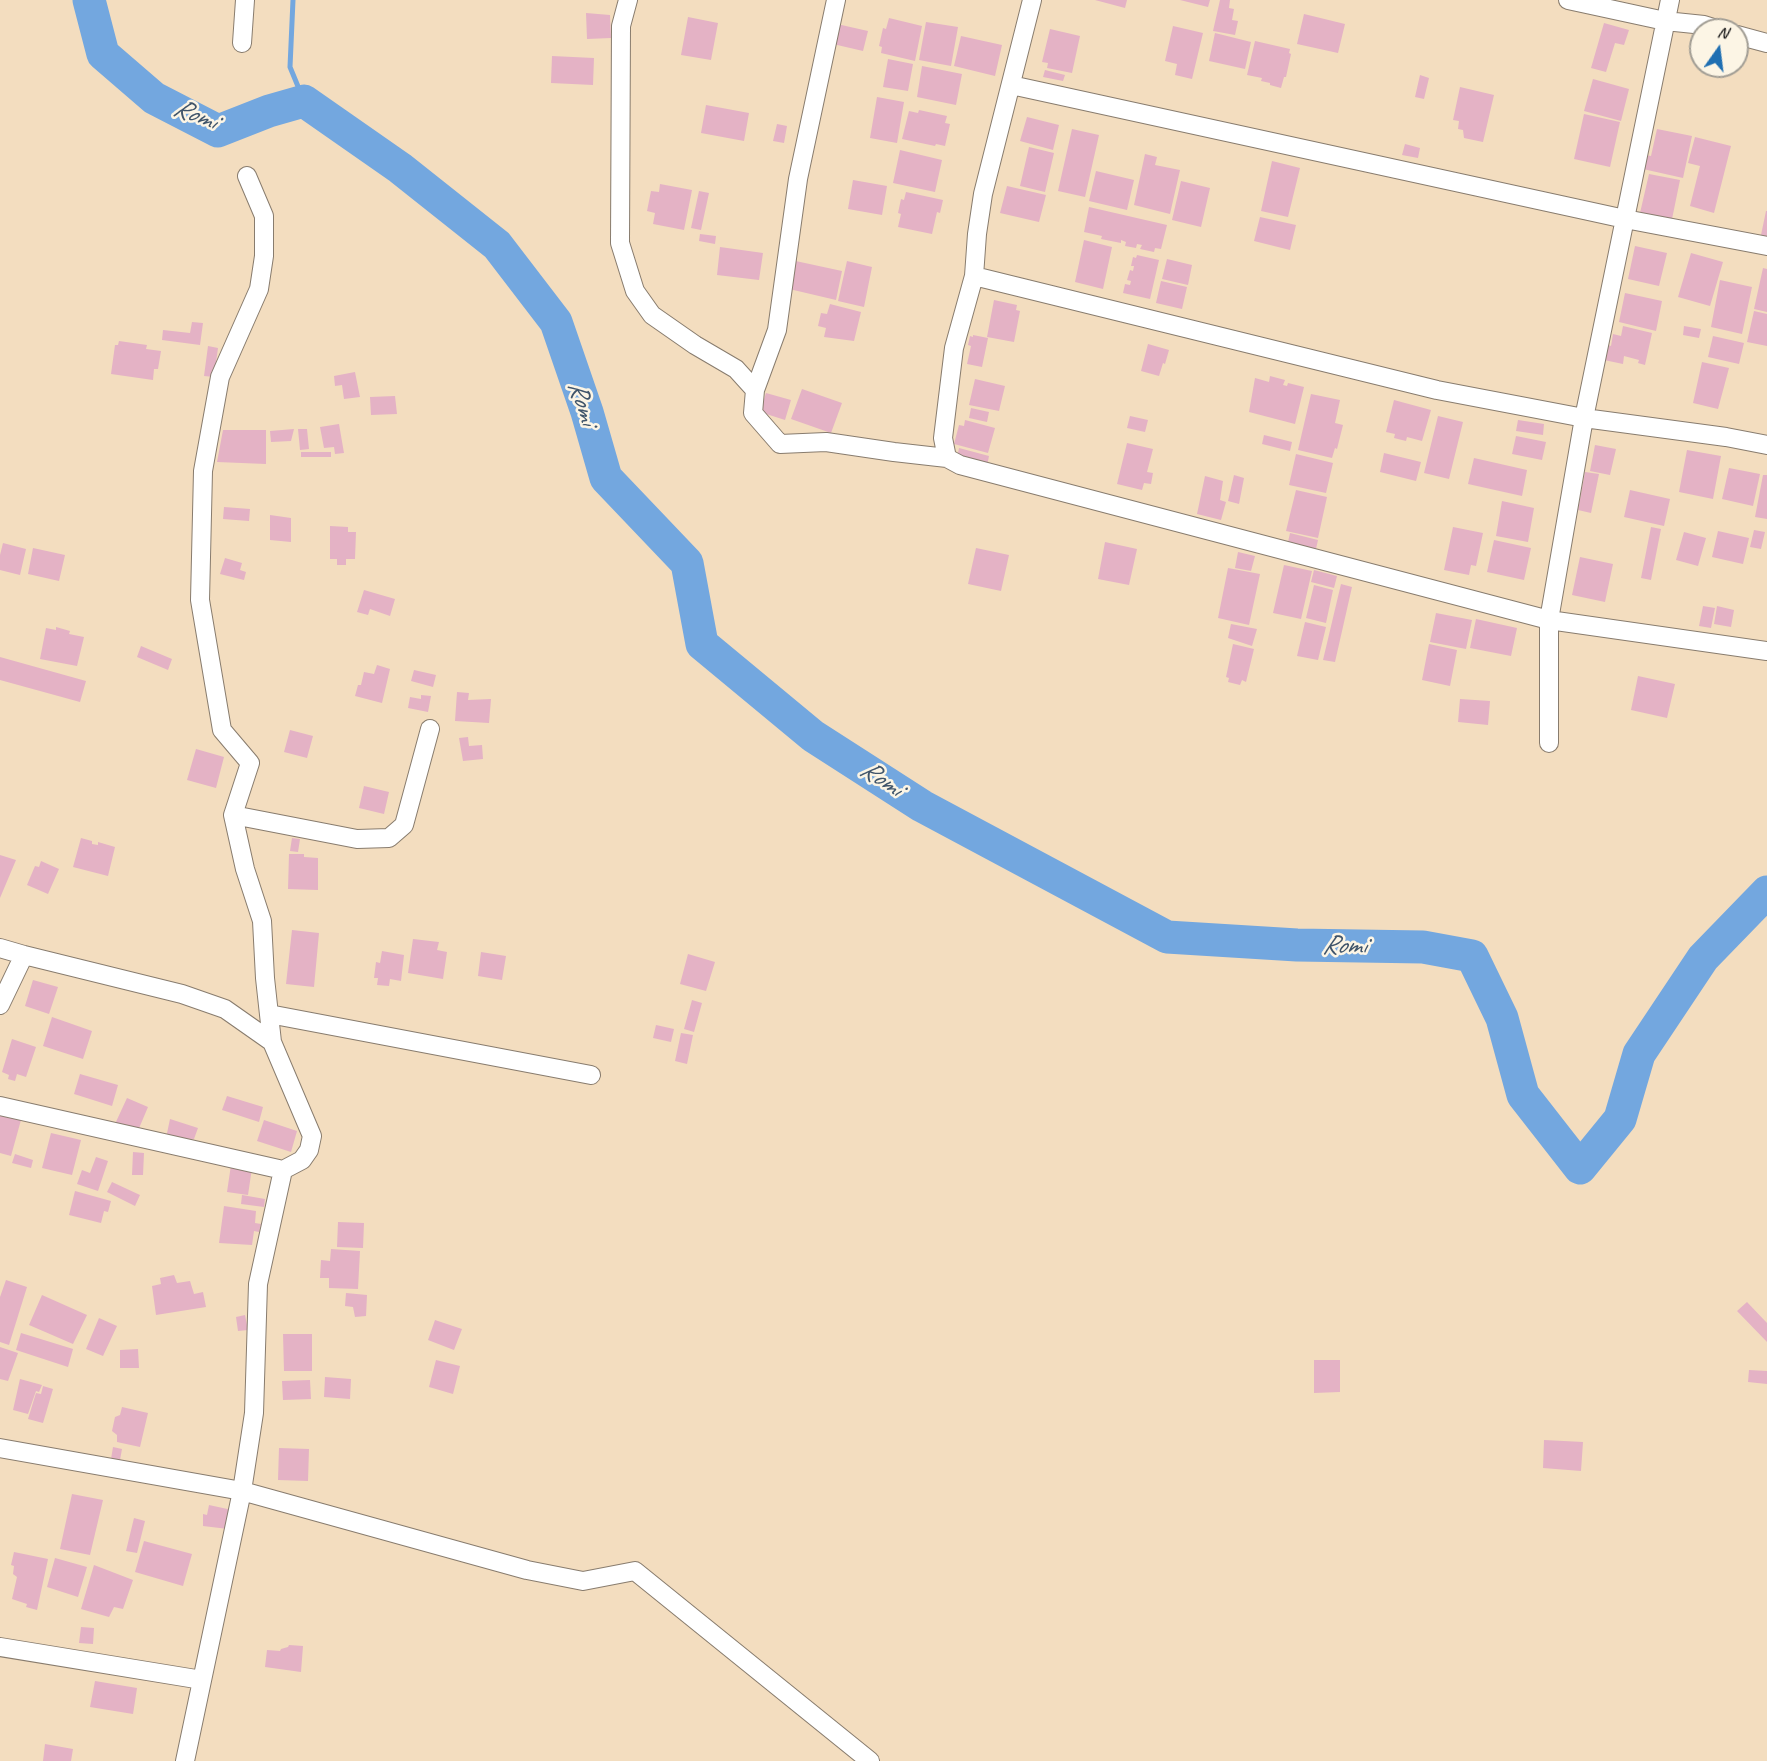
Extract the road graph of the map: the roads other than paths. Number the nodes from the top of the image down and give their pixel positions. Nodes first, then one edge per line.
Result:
1 (245, 0) edge
2 (628, 0) edge
3 (836, 0) edge
4 (1032, 0) edge
5 (1568, 0) edge
6 (1670, 0) edge
7 (1665, 21) junction
8 (1689, 23) edge
9 (1749, 38) edge
10 (242, 43) dead end
11 (1767, 43) edge
12 (1011, 85) junction
13 (247, 176) dead end
14 (1624, 219) junction
15 (1767, 246) edge
16 (974, 276) junction
17 (755, 390) junction
18 (1584, 418) junction
19 (1767, 445) edge
20 (947, 458) junction
21 (1549, 620) junction
22 (1767, 651) edge
23 (430, 729) dead end
24 (1550, 743) dead end
25 (233, 816) junction
26 (0, 948) edge
27 (24, 955) junction
28 (0, 1005) edge
29 (269, 1014) junction
30 (272, 1042) junction
31 (591, 1075) dead end
32 (0, 1106) edge
33 (283, 1170) junction
34 (0, 1448) edge
35 (242, 1491) junction
36 (0, 1647) edge
37 (202, 1680) junction
38 (185, 1761) edge
39 (870, 1761) edge

1 - 10 street
2 - 17 street
3 - 17 street
4 - 12 street
5 - 7 street
6 - 7 street
7 - 8 street
7 - 14 street
9 - 11 street
12 - 14 street
12 - 16 street
13 - 25 street
14 - 15 street
14 - 18 street
16 - 18 street
16 - 20 street
17 - 20 street
18 - 19 street
18 - 21 street
20 - 21 street
21 - 22 street
21 - 24 street
23 - 25 street
25 - 29 street
26 - 27 street
27 - 28 street
27 - 30 street
29 - 30 street
29 - 31 street
30 - 33 street
32 - 33 street
33 - 35 street
34 - 35 street
35 - 37 street
35 - 39 street
36 - 37 street
37 - 38 street

